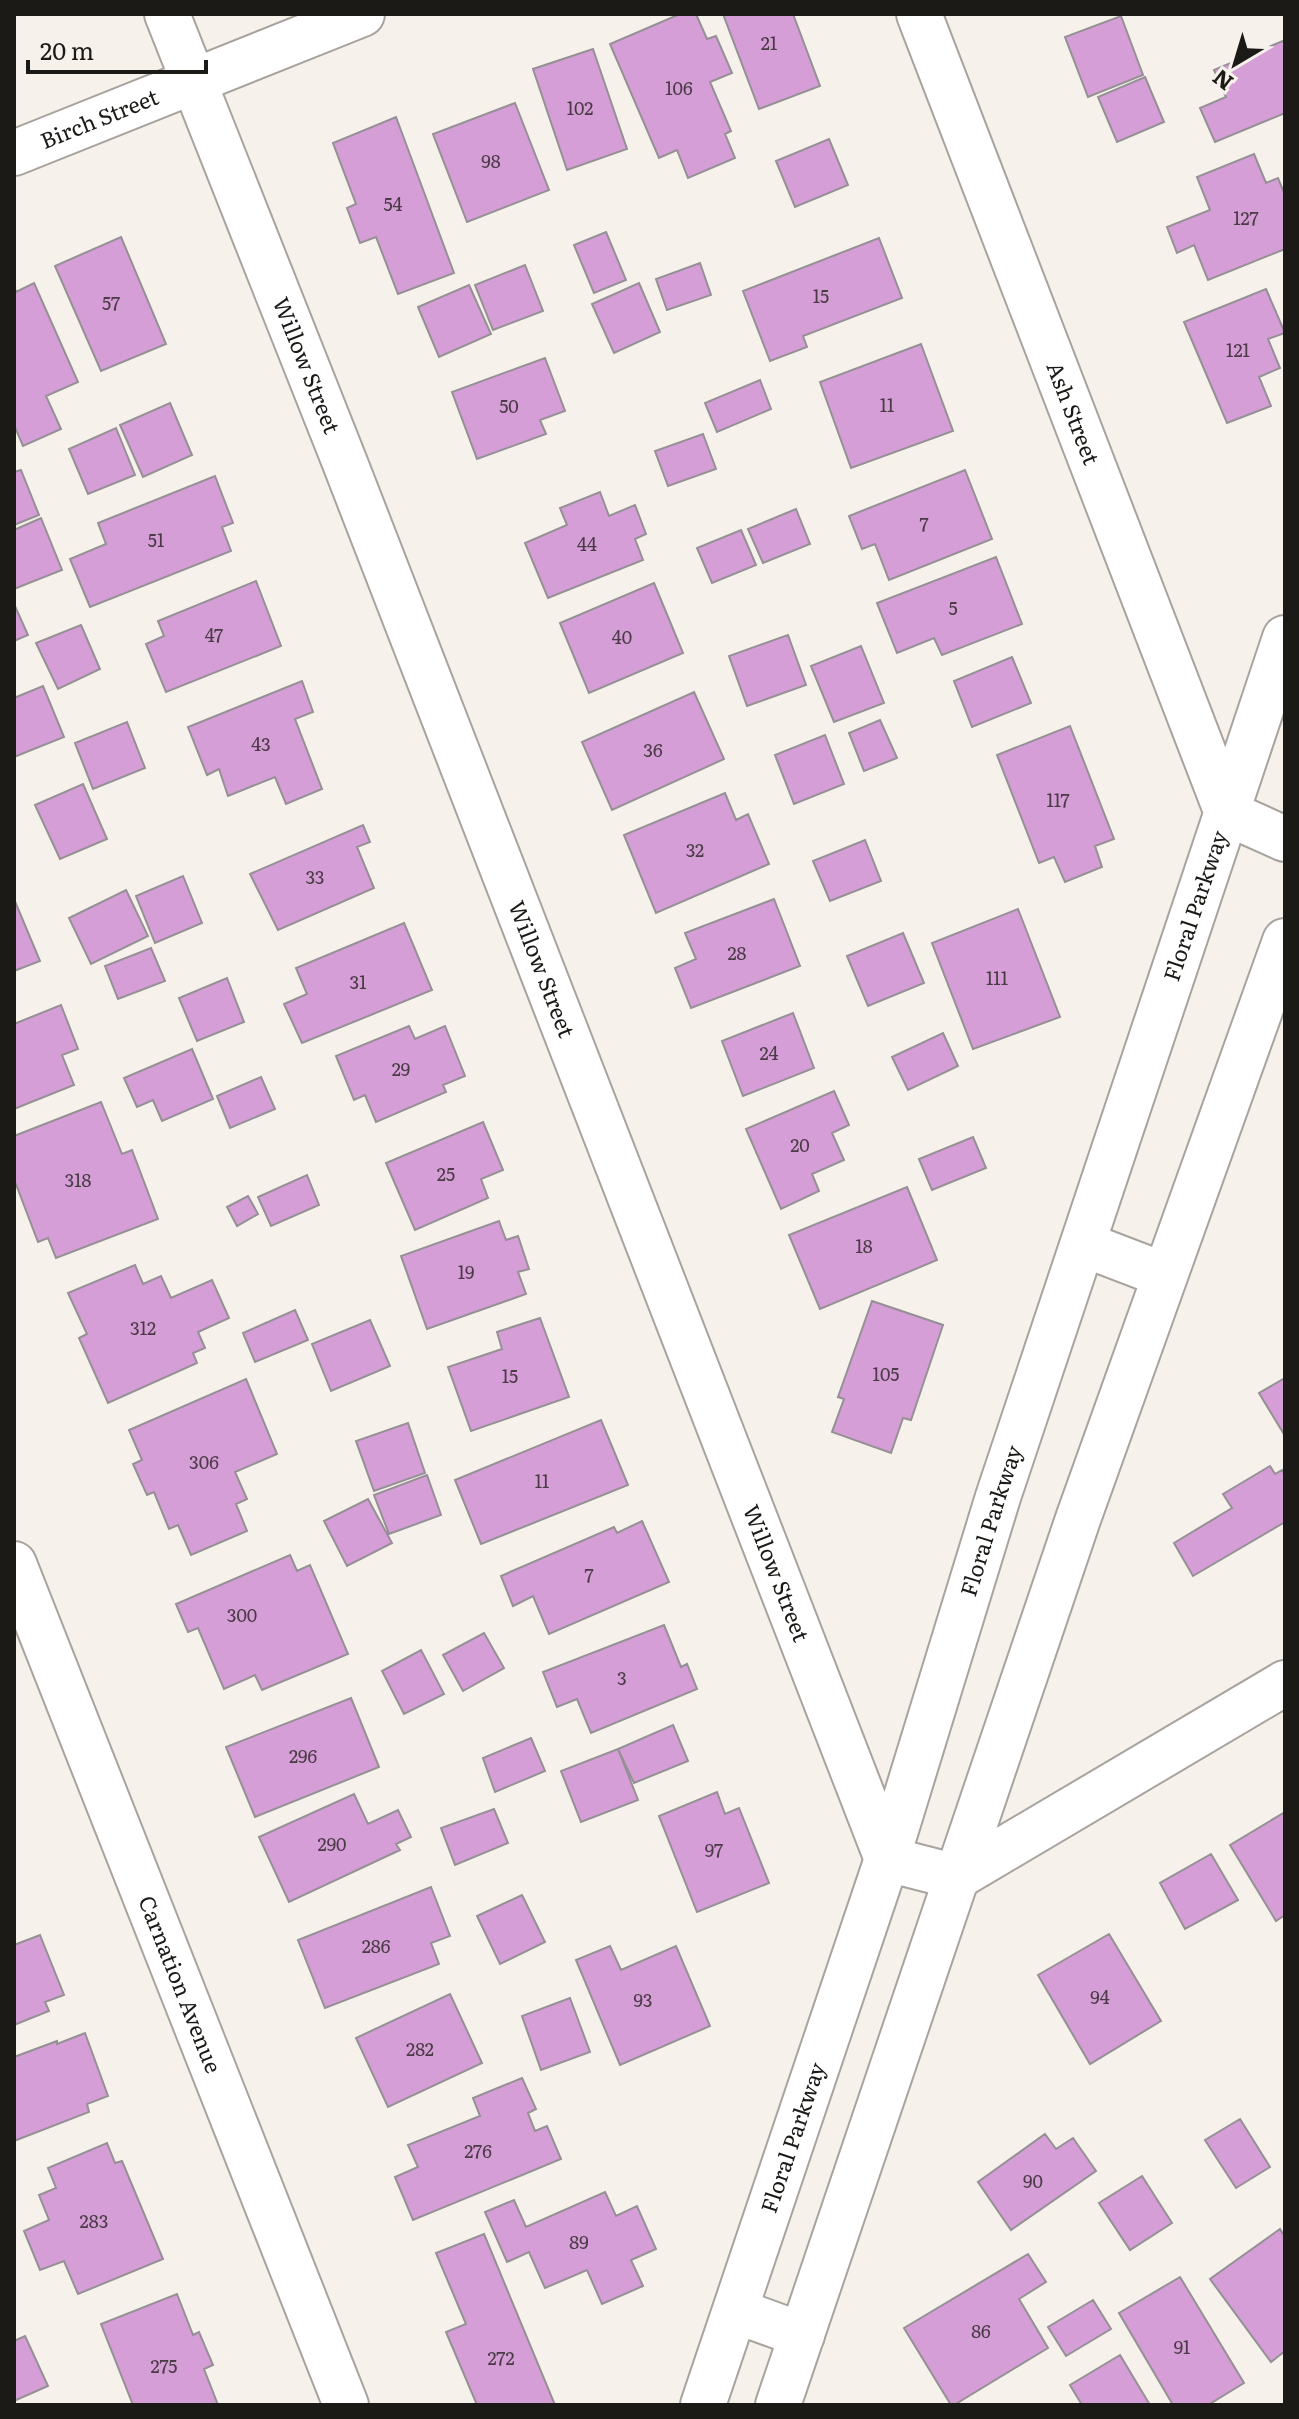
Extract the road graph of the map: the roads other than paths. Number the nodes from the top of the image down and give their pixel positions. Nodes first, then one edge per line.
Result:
1 (167, 14) edge
2 (362, 14) edge
3 (919, 14) edge
4 (194, 81) junction
5 (14, 153) edge
6 (1285, 638) edge
7 (1227, 813) junction
8 (1285, 839) edge
9 (1285, 941) edge
10 (1083, 1244) junction
11 (1164, 1275) junction
12 (14, 1564) edge
13 (1285, 1683) edge
14 (887, 1859) junction
15 (957, 1877) junction
16 (736, 2311) junction
17 (802, 2335) junction
18 (346, 2405) edge
19 (703, 2405) edge
20 (778, 2405) edge

1 - 4 street, Willow Street
2 - 4 street, Birch Street
3 - 7 street, Ash Street
4 - 5 street, Birch Street
4 - 14 street, Willow Street
6 - 7 street, Floral Parkway
7 - 8 street
7 - 10 street, Floral Parkway
9 - 11 street
10 - 11 street
10 - 14 street, Floral Parkway
11 - 15 street
12 - 18 street, Carnation Avenue
13 - 15 street
14 - 15 street
14 - 16 street, Floral Parkway
15 - 17 street
16 - 17 street
16 - 19 street, Floral Parkway
17 - 20 street

